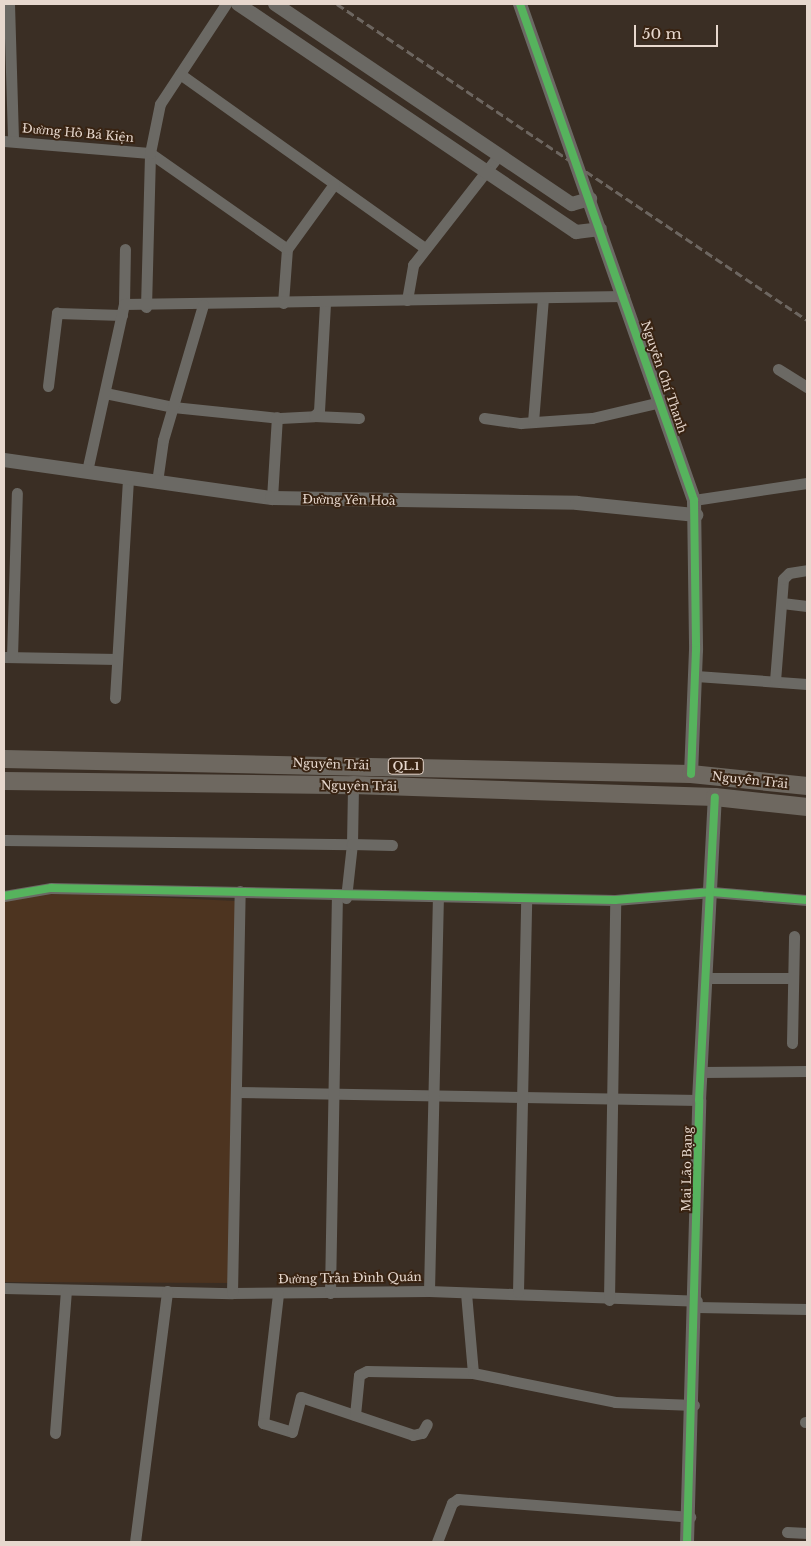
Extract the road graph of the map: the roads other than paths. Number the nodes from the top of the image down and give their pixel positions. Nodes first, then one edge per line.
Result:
1 (9, 4) edge
2 (226, 4) edge
3 (238, 4) edge
4 (276, 4) edge
5 (520, 4) edge
6 (180, 74) junction
7 (8, 141) edge
8 (150, 153) junction
9 (499, 155) junction
10 (487, 172) junction
11 (334, 184) junction
12 (590, 199) junction
13 (600, 230) junction
14 (425, 248) junction
15 (287, 249) junction
16 (125, 250) dead end
17 (624, 296) junction
18 (543, 299) junction
19 (406, 300) junction
20 (326, 302) junction
21 (283, 303) junction
22 (203, 305) junction
23 (146, 307) junction
24 (123, 310) junction
25 (778, 369) dead end
26 (48, 386) dead end
27 (807, 388) edge
28 (105, 393) junction
29 (661, 402) junction
30 (174, 407) junction
31 (314, 416) junction
32 (277, 418) junction
33 (359, 418) dead end
34 (484, 418) dead end
35 (534, 422) junction
36 (4, 460) edge
37 (87, 471) junction
38 (128, 477) junction
39 (157, 482) junction
40 (807, 482) edge
41 (17, 493) dead end
42 (272, 498) junction
43 (694, 500) junction
44 (696, 514) junction
45 (9, 568) edge
46 (807, 570) edge
47 (782, 604) junction
48 (807, 606) edge
49 (8, 657) edge
50 (117, 659) junction
51 (696, 676) junction
52 (775, 681) junction
53 (807, 684) edge
54 (115, 698) dead end
55 (4, 759) edge
56 (691, 774) junction
57 (4, 782) edge
58 (353, 785) junction
59 (807, 786) edge
60 (715, 796) junction
61 (807, 807) edge
62 (4, 840) edge
63 (352, 844) junction
64 (392, 845) dead end
65 (240, 890) junction
66 (712, 892) junction
67 (4, 896) edge
68 (342, 898) junction
69 (438, 899) junction
70 (526, 899) junction
71 (615, 900) junction
72 (807, 900) edge
73 (794, 936) dead end
74 (706, 978) junction
75 (793, 978) junction
76 (792, 1043) dead end
77 (807, 1071) edge
78 (701, 1072) junction
79 (236, 1092) junction
80 (333, 1094) junction
81 (523, 1094) junction
82 (434, 1096) junction
83 (610, 1099) junction
84 (699, 1100) junction
85 (4, 1288) edge
86 (66, 1291) junction
87 (167, 1291) junction
88 (429, 1291) junction
89 (330, 1292) junction
90 (518, 1292) junction
91 (232, 1294) junction
92 (278, 1294) junction
93 (466, 1294) junction
94 (609, 1300) junction
95 (697, 1304) junction
96 (807, 1309) edge
97 (473, 1374) junction
98 (694, 1405) junction
99 (355, 1415) junction
100 (427, 1424) dead end
101 (55, 1433) dead end
102 (690, 1516) junction
103 (787, 1532) dead end
104 (807, 1533) edge
105 (135, 1542) edge
106 (437, 1542) edge
107 (687, 1542) edge

1 - 7 street
2 - 6 street
3 - 10 street
4 - 9 street
5 - 12 street, Nguyễn Chí Thanh
6 - 8 street
6 - 11 street
7 - 8 street, Đường Hồ Bá Kiện
8 - 15 street
8 - 23 street
9 - 10 street
9 - 12 street
10 - 13 street
10 - 14 street
11 - 14 street
11 - 15 street
12 - 13 street, Nguyễn Chí Thanh
13 - 17 street, Nguyễn Chí Thanh
14 - 19 street
15 - 21 street
16 - 24 street
17 - 18 street
17 - 29 street, Nguyễn Chí Thanh
18 - 19 street
18 - 35 street
19 - 20 street
20 - 21 street
20 - 31 street
21 - 22 street
22 - 23 street
22 - 30 street
23 - 24 street
24 - 26 street
24 - 28 street
25 - 27 street
28 - 30 street
28 - 37 street
29 - 35 street
29 - 43 street, Nguyễn Chí Thanh
30 - 32 street
30 - 39 street
31 - 32 street
31 - 33 street
32 - 42 street
34 - 35 street
36 - 37 street, Đường Yên Hoà
37 - 38 street, Đường Yên Hoà
38 - 39 street, Đường Yên Hoà
38 - 50 street
39 - 42 street, Đường Yên Hoà
40 - 43 street
41 - 45 street
42 - 44 street, Đường Yên Hoà
43 - 44 street, Nguyễn Chí Thanh
44 - 51 street, Nguyễn Chí Thanh
45 - 49 street
46 - 47 street
47 - 48 street
47 - 52 street
49 - 50 street
50 - 54 street
51 - 52 street
51 - 56 street, Nguyễn Chí Thanh
52 - 53 street
55 - 56 main road, Nguyễn Trãi / QL.1
56 - 59 main road, Nguyễn Trãi / QL.1
56 - 60 main road
57 - 58 main road, Nguyên Trãi / QL.1
58 - 60 main road, Nguyên Trãi / QL.1
58 - 63 street
60 - 61 main road, Nguyễn Trãi / QL.1
60 - 66 street, Mai Lão Bạng
62 - 63 street
63 - 64 street
63 - 68 street
65 - 67 street
65 - 68 street
65 - 79 street
66 - 71 street
66 - 72 street
66 - 74 street, Mai Lão Bạng
68 - 69 street
68 - 80 street
69 - 70 street
69 - 82 street
70 - 71 street
70 - 81 street
71 - 83 street
73 - 75 street
74 - 75 street
74 - 78 street, Mai Lão Bạng
75 - 76 street
77 - 78 street
78 - 84 street, Mai Lão Bạng
79 - 80 street
79 - 91 street
80 - 82 street
80 - 89 street
81 - 82 street
81 - 83 street
81 - 90 street
82 - 88 street
83 - 84 street
83 - 94 street
84 - 95 street, Mai Lão Bạng
85 - 86 street, Đường Trần Đình Quán
86 - 87 street, Đường Trần Đình Quán
86 - 101 street
87 - 91 street, Đường Trần Đình Quán
87 - 105 street
88 - 89 street, Đường Trần Đình Quán
88 - 93 street, Đường Trần Đình Quán
89 - 92 street, Đường Trần Đình Quán
90 - 93 street, Đường Trần Đình Quán
90 - 94 street, Đường Trần Đình Quán
91 - 92 street, Đường Trần Đình Quán
92 - 99 street
93 - 97 street
94 - 95 street, Đường Trần Đình Quán
95 - 96 street, Đường Trần Đình Quán
95 - 98 street, Mai Lão Bạng
97 - 98 street
97 - 99 street
98 - 102 street, Mai Lão Bạng
99 - 100 street
102 - 106 street
102 - 107 street, Mai Lão Bạng
103 - 104 street

